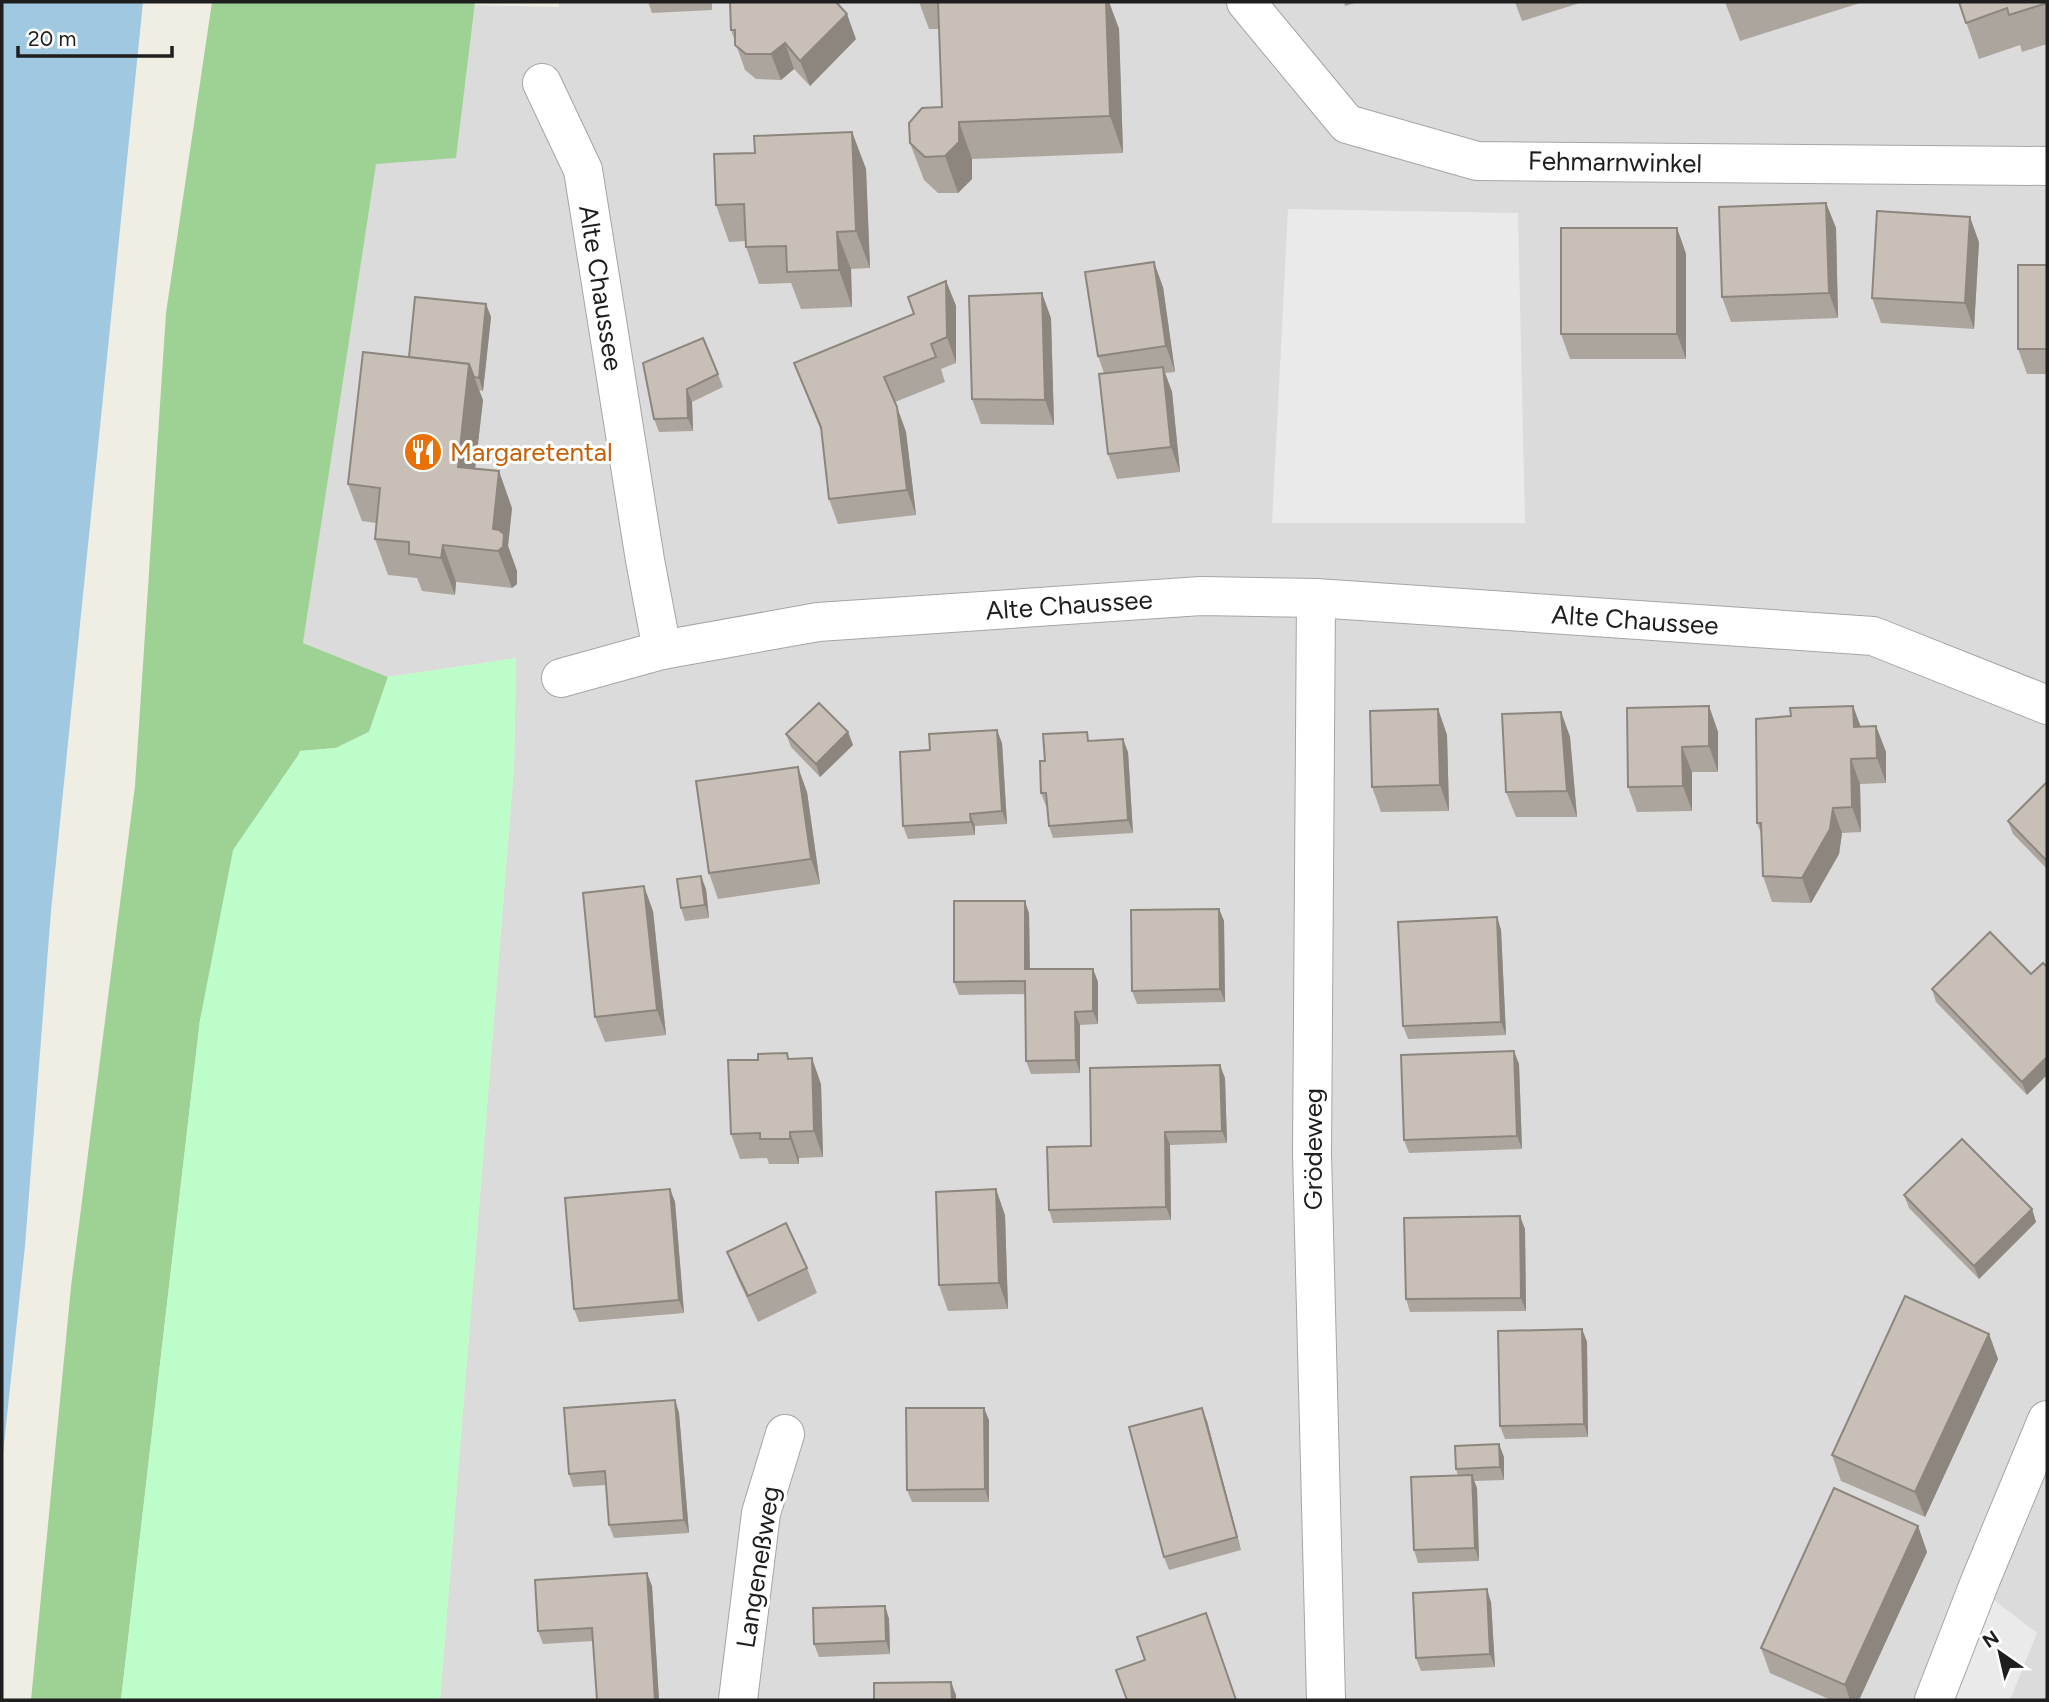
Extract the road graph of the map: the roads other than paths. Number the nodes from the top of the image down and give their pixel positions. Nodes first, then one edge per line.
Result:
1 (1246, 2) edge
2 (542, 83) dead end
3 (2047, 166) edge
4 (1316, 598) junction
5 (662, 650) junction
6 (561, 678) dead end
7 (2047, 705) edge
8 (2047, 1420) edge
9 (785, 1434) dead end
10 (738, 1700) edge
11 (1326, 1700) edge
12 (1934, 1700) edge

1 - 3 street, Fehmarnwinkel
2 - 5 street, Alte Chaussee
4 - 5 street, Alte Chaussee
4 - 7 street, Alte Chaussee
4 - 11 street, Grödeweg
5 - 6 street
8 - 12 street
9 - 10 street, Langeneßweg

